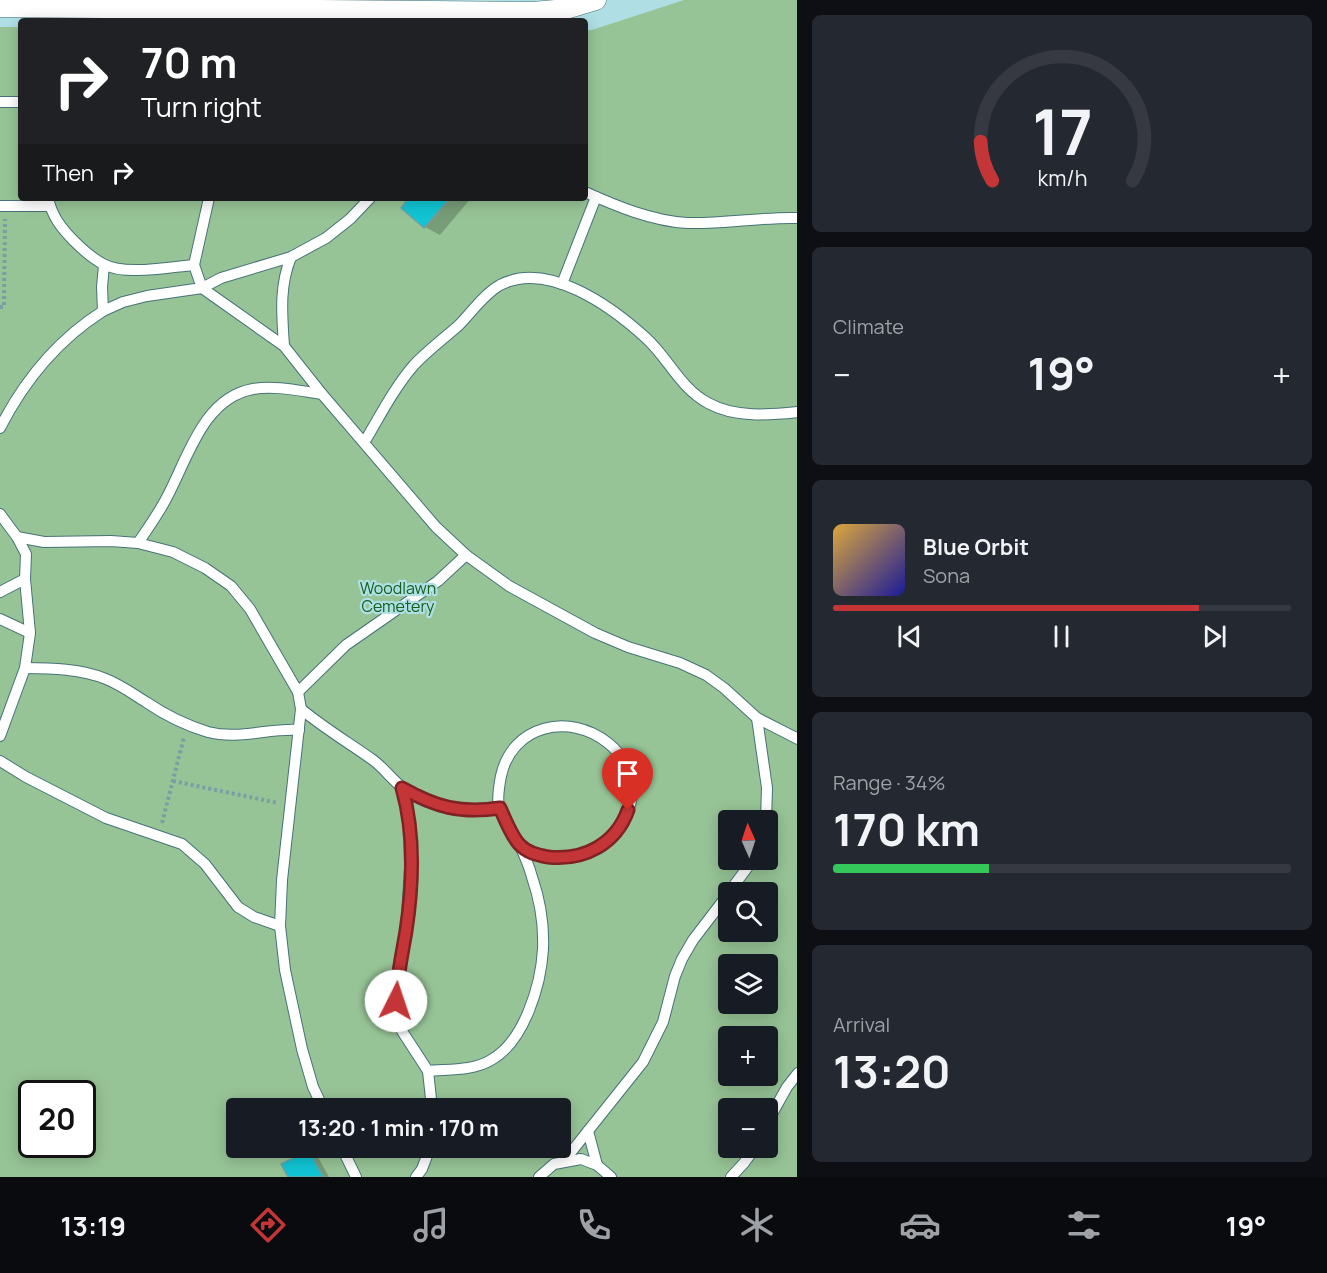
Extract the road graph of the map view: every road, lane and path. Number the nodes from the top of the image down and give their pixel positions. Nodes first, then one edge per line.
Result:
1 (596, 0) edge
2 (216, 4) edge
3 (397, 6) edge
4 (533, 6) edge
5 (0, 7) edge
6 (137, 14) edge
7 (0, 102) edge
8 (18, 102) edge
9 (588, 193) edge
10 (596, 197) junction
11 (208, 201) edge
12 (367, 201) edge
13 (49, 202) edge
14 (2, 206) edge
15 (797, 218) edge
16 (291, 257) junction
17 (104, 265) junction
18 (194, 265) junction
19 (562, 284) junction
20 (202, 288) junction
21 (0, 307) edge
22 (103, 311) junction
23 (284, 346) junction
24 (322, 394) junction
25 (797, 412) edge
26 (0, 428) edge
27 (364, 441) junction
28 (0, 514) edge
29 (17, 537) junction
30 (138, 543) junction
31 (466, 555) junction
32 (25, 579) junction
33 (0, 592) edge
34 (0, 619) edge
35 (30, 633) junction
36 (25, 668) junction
37 (298, 692) junction
38 (301, 710) junction
39 (757, 718) junction
40 (188, 725) junction
41 (298, 730) junction
42 (0, 736) edge
43 (797, 738) edge
44 (0, 761) edge
45 (173, 781) junction
46 (402, 788) junction
47 (290, 806) junction
48 (500, 808) junction
49 (766, 810) edge
50 (158, 836) junction
51 (519, 844) junction
52 (718, 907) edge
53 (279, 926) junction
54 (428, 1071) junction
55 (797, 1074) edge
56 (318, 1098) edge
57 (431, 1098) edge
58 (778, 1102) edge
59 (588, 1131) junction
60 (347, 1158) edge
61 (426, 1158) edge
62 (747, 1158) edge
63 (564, 1161) junction
64 (597, 1165) junction
65 (356, 1177) edge
66 (416, 1177) edge
67 (539, 1177) edge
68 (611, 1177) edge
69 (731, 1177) edge

1 - 4 street
2 - 3 street
2 - 6 street
3 - 4 street
5 - 6 street
7 - 8 lane
9 - 10 lane
10 - 15 lane
10 - 19 lane
11 - 18 lane
12 - 16 lane
13 - 14 lane
13 - 17 lane
14 - 21 path
16 - 20 lane
16 - 23 lane
17 - 18 lane
17 - 22 lane
18 - 20 lane
19 - 25 lane
19 - 27 lane
20 - 22 lane
20 - 23 lane
22 - 26 lane
23 - 24 lane
24 - 27 lane
24 - 30 lane
27 - 31 lane
28 - 29 lane
29 - 30 lane
29 - 32 lane
30 - 37 lane
31 - 37 lane
31 - 39 lane
32 - 33 lane
32 - 35 lane
34 - 35 lane
35 - 36 lane
36 - 40 lane
36 - 42 lane
37 - 38 lane
38 - 41 lane
38 - 46 lane
39 - 43 lane
39 - 49 lane
40 - 41 lane
40 - 45 path
41 - 47 lane
44 - 50 lane
45 - 47 path
45 - 50 path
46 - 48 lane
46 - 54 lane
47 - 53 lane
48 - 51 lane
48 - 51 lane
50 - 53 lane
51 - 54 lane
52 - 59 lane
53 - 56 lane
54 - 57 lane
55 - 58 lane
59 - 63 lane
59 - 64 lane
60 - 65 lane
61 - 66 lane
62 - 69 lane
63 - 64 lane
63 - 67 lane
64 - 68 lane

